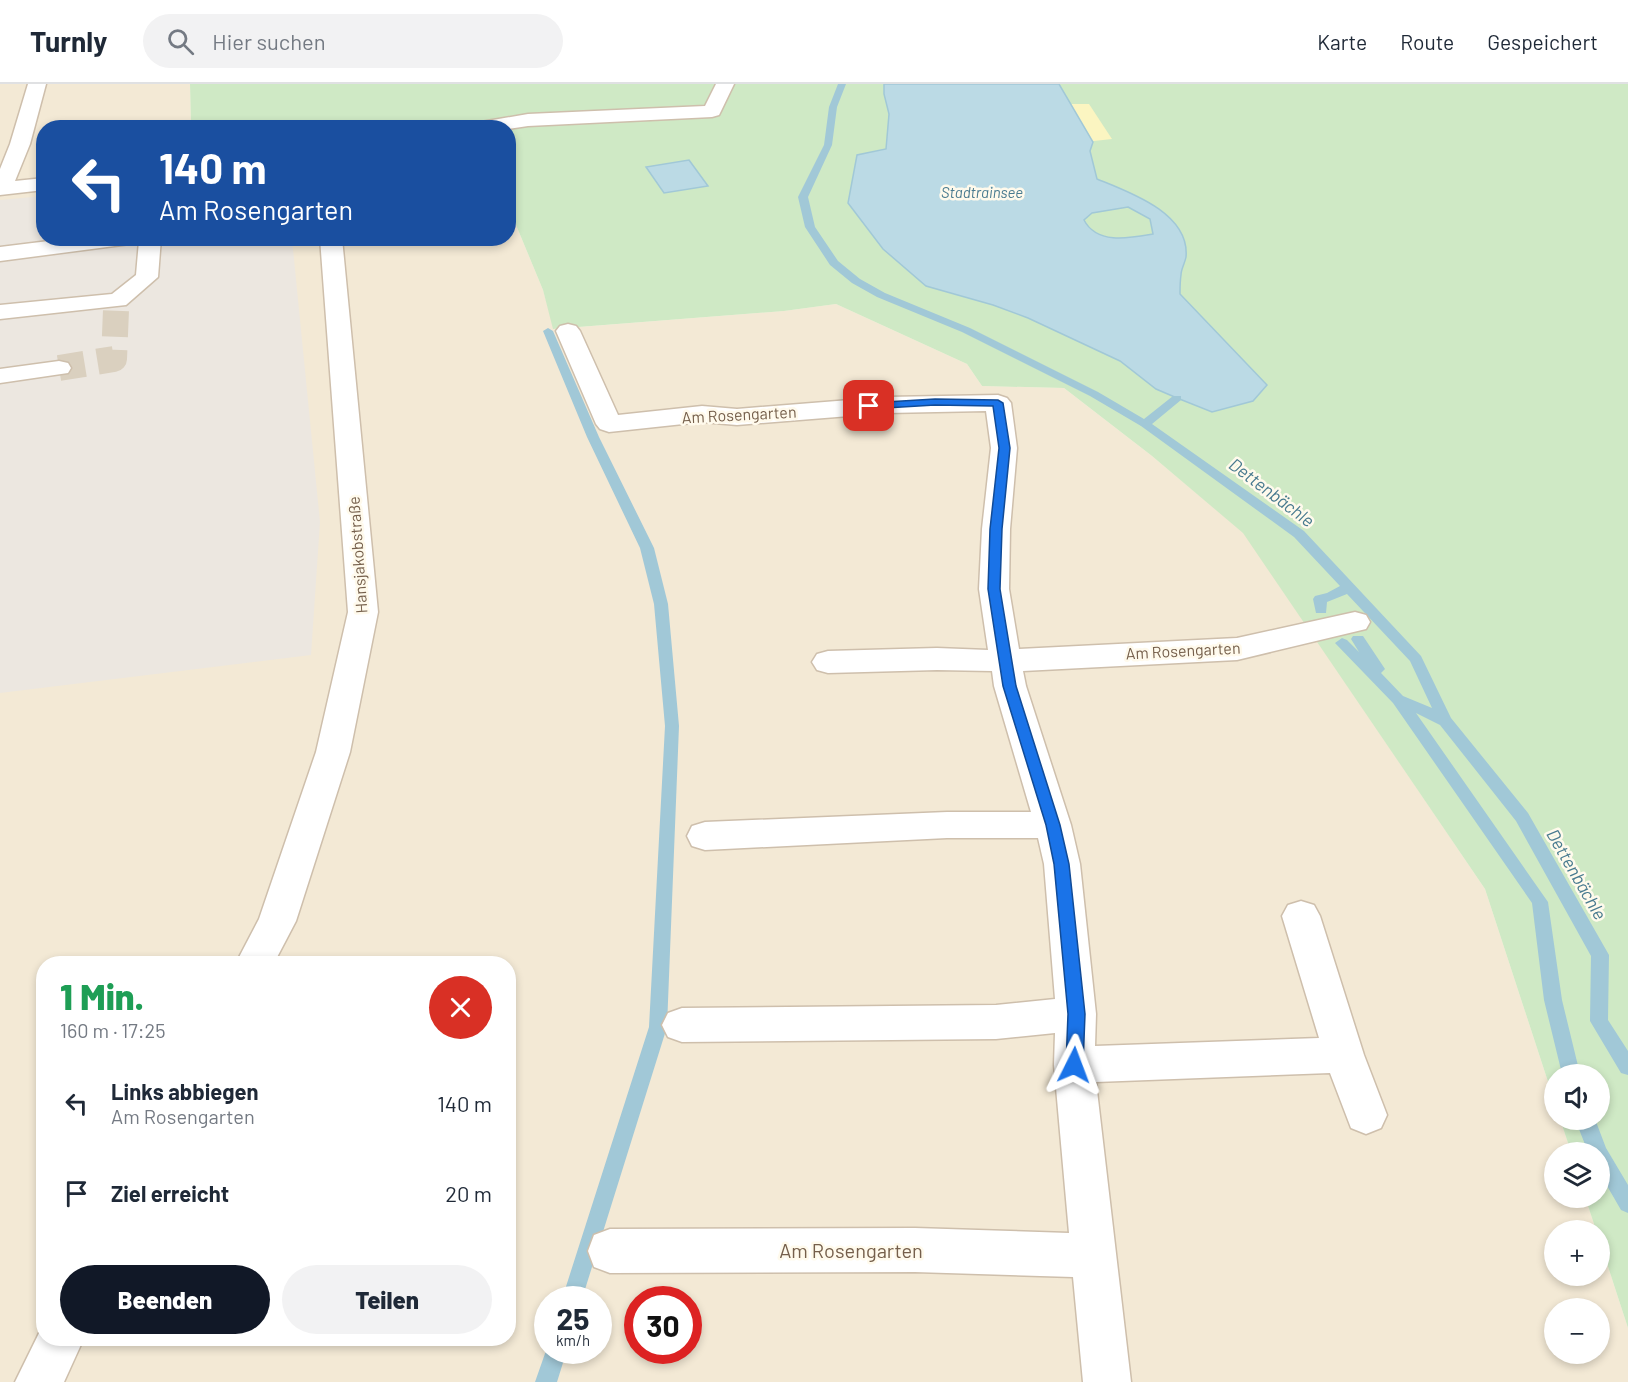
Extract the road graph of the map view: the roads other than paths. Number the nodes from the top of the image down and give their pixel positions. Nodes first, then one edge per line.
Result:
1 (37, 84) edge
2 (725, 84) edge
3 (516, 122) edge
4 (36, 185) edge
5 (1, 189) edge
6 (65, 246) edge
7 (149, 246) edge
8 (332, 246) edge
9 (0, 254) edge
10 (0, 312) edge
11 (568, 331) dead end
12 (59, 368) tunnel mouth
13 (0, 376) edge
14 (1355, 622) dead end
15 (1008, 661) junction
16 (828, 662) dead end
17 (1053, 825) junction
18 (705, 836) dead end
19 (1301, 916) dead end
20 (259, 956) edge
21 (1076, 1014) junction
22 (682, 1025) dead end
23 (1344, 1055) junction
24 (1074, 1065) junction
25 (1366, 1115) dead end
26 (610, 1251) dead end
27 (1093, 1256) junction
28 (57, 1346) edge
29 (39, 1382) edge
30 (1107, 1382) edge

1 - 5 street
2 - 3 street
4 - 5 street
6 - 9 street
7 - 10 street
8 - 20 street, Hansjakobstraße
11 - 15 street, Am Rosengarten
12 - 13 street
14 - 15 street, Am Rosengarten
15 - 16 street, Am Rosengarten
15 - 17 street, Am Rosengarten
17 - 18 street
17 - 21 street, Am Rosengarten
19 - 23 street
21 - 22 street
21 - 24 street, Am Rosengarten
23 - 24 street
23 - 25 street
24 - 27 street, Am Rosengarten
26 - 27 street, Am Rosengarten
27 - 30 street, Am Rosengarten
28 - 29 street

